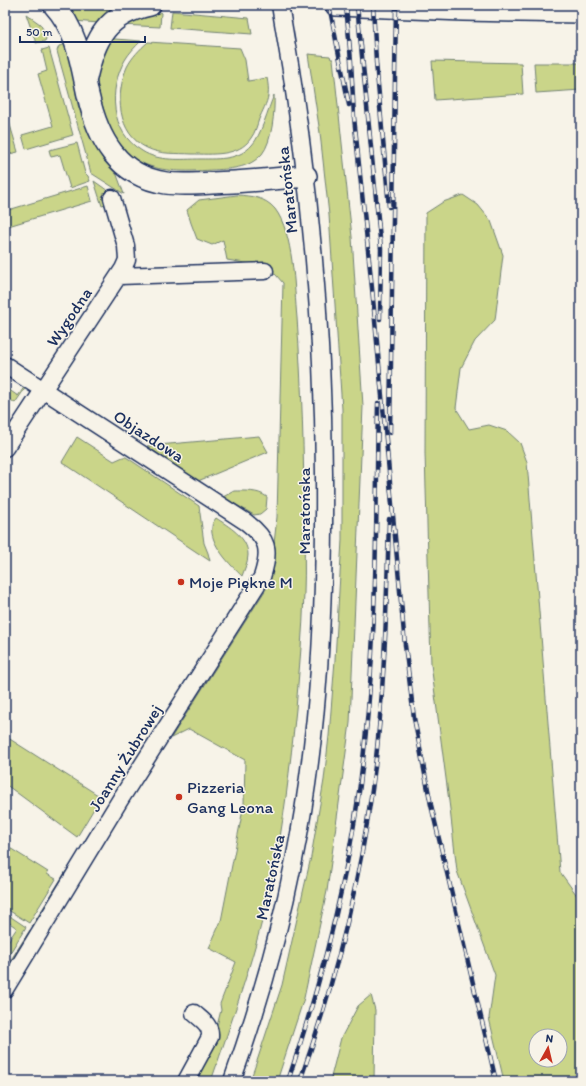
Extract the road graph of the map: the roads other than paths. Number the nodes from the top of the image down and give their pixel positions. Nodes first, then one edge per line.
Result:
1 (54, 5) edge
2 (150, 5) edge
3 (280, 5) edge
4 (336, 5) edge
5 (581, 12) edge
6 (85, 79) junction
7 (306, 176) junction
8 (112, 198) dead end
9 (264, 271) dead end
10 (119, 276) junction
11 (5, 365) edge
12 (43, 390) junction
13 (5, 448) edge
14 (266, 546) joint
15 (5, 989) edge
16 (194, 1013) dead end
17 (186, 1081) edge
18 (232, 1081) edge

1 - 6 main road
2 - 6 main road
3 - 7 street, Maratońska
4 - 5 main road
6 - 7 main road
7 - 18 street, Maratońska
8 - 10 street, Wygodna
9 - 10 street
10 - 12 street, Wygodna
11 - 12 street, Objazdowa
12 - 13 street, Wygodna
12 - 14 street, Objazdowa
14 - 15 street, Joanny Żubrowej
16 - 17 street

